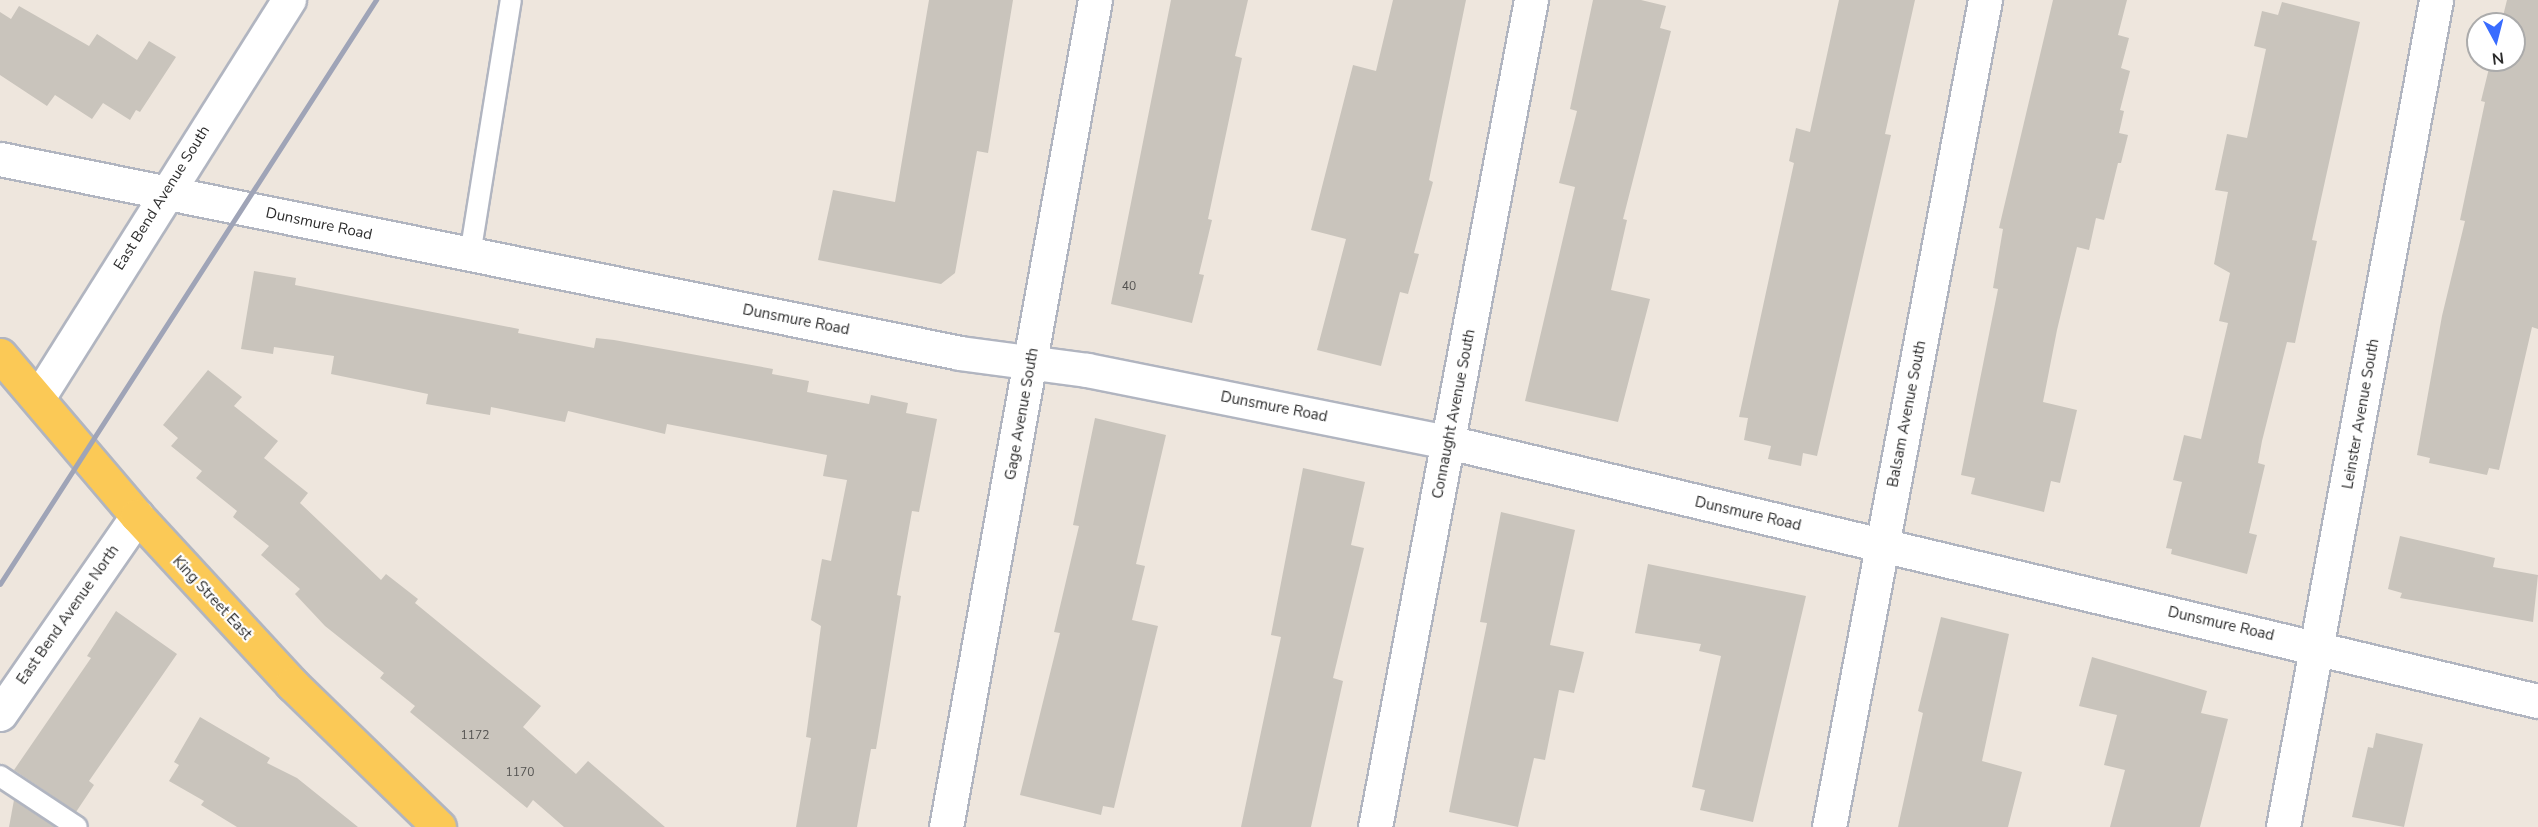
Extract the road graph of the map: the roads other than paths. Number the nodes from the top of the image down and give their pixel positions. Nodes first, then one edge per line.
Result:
1 (289, 0) edge
2 (511, 0) edge
3 (1095, 0) edge
4 (1531, 0) edge
5 (1985, 0) edge
6 (2436, 0) edge
7 (0, 159) edge
8 (164, 193) junction
9 (470, 255) junction
10 (0, 354) edge
11 (1032, 362) junction
12 (38, 398) junction
13 (1448, 442) junction
14 (137, 516) junction
15 (1882, 546) junction
16 (2319, 646) junction
17 (2538, 701) edge
18 (0, 714) edge
19 (0, 776) edge
20 (77, 827) edge
21 (440, 827) edge
22 (946, 827) edge
23 (1375, 827) edge
24 (1829, 827) edge
25 (2283, 827) edge

1 - 8 street, East Bend Avenue South
2 - 9 lane
3 - 11 street, Gage Avenue South
4 - 13 street, Connaught Avenue South
5 - 15 street, Balsam Avenue South
6 - 16 street, Leinster Avenue South
7 - 8 street, Dunsmure Road
8 - 9 street, Dunsmure Road
8 - 12 street, East Bend Avenue South
9 - 11 street, Dunsmure Road
10 - 12 main road, King Street East
11 - 13 street, Dunsmure Road
11 - 22 street, Gage Avenue South
12 - 14 main road, King Street East
13 - 15 street, Dunsmure Road
13 - 23 street, Connaught Avenue South
14 - 18 street, East Bend Avenue North
14 - 21 main road, King Street East
15 - 16 street, Dunsmure Road
15 - 24 street, Balsam Avenue South
16 - 17 street, Dunsmure Road
16 - 25 street, Leinster Avenue South
19 - 20 lane

